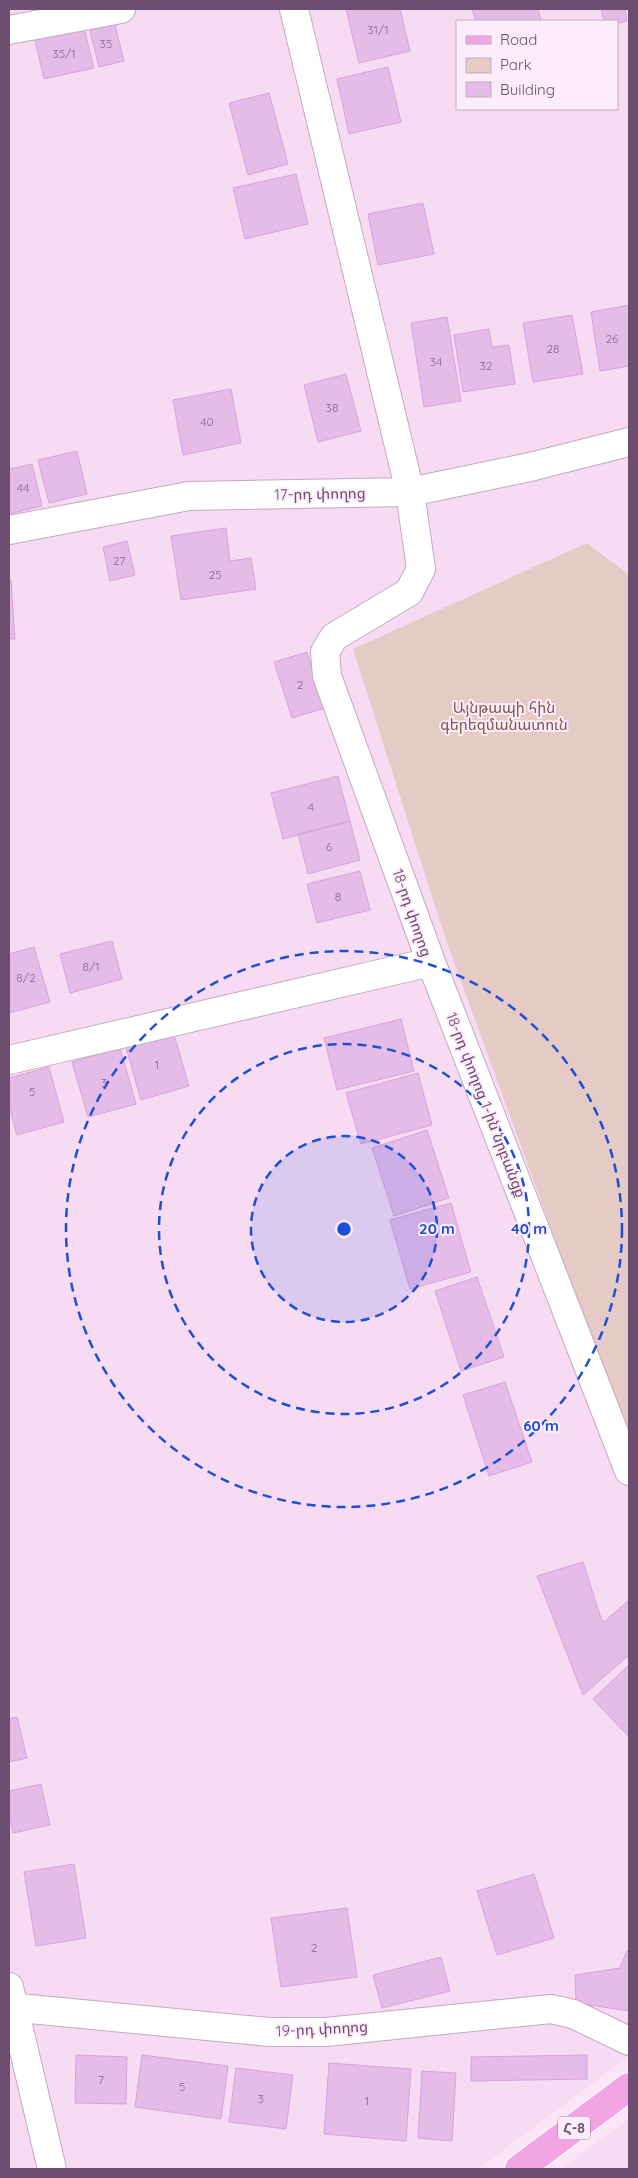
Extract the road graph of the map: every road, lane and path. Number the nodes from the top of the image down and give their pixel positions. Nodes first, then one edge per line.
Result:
1 (121, 9) edge
2 (294, 9) edge
3 (9, 30) edge
4 (629, 442) edge
5 (410, 492) junction
6 (9, 530) edge
7 (431, 962) junction
8 (9, 1060) edge
9 (629, 1471) edge
10 (10, 2001) edge
11 (629, 2041) edge
12 (629, 2087) edge
13 (52, 2169) edge
14 (519, 2169) edge

1 - 3 street
2 - 5 street, 18-րդ փողոց
4 - 5 street, 17-րդ փողոց
5 - 6 street, 17-րդ փողոց
5 - 7 street, 18-րդ փողոց
7 - 8 street, 18-րդ փողոց
7 - 9 street, 18-րդ փողոց 1-ին նրբանցք
10 - 11 street, 19-րդ փողոց
10 - 13 street
12 - 14 main road, Հ-8

